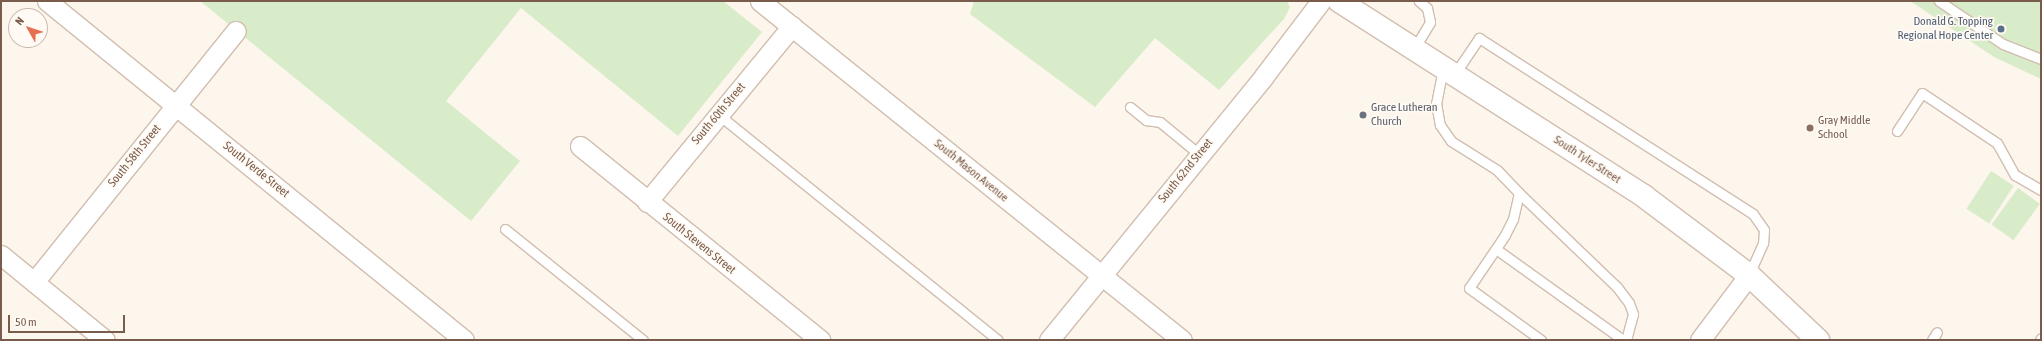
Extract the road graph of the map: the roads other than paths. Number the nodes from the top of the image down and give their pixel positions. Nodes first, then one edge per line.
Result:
1 (47, 1) edge
2 (760, 1) edge
3 (1321, 1) edge
4 (1339, 1) edge
5 (1419, 1) edge
6 (1939, 1) edge
7 (792, 26) junction
8 (236, 31) dead end
9 (1414, 49) junction
10 (2041, 59) edge
11 (1449, 71) junction
12 (176, 105) junction
13 (1130, 107) dead end
14 (719, 115) junction
15 (1897, 131) dead end
16 (580, 146) dead end
17 (1200, 155) junction
18 (2041, 190) edge
19 (1519, 193) junction
20 (647, 202) junction
21 (505, 229) dead end
22 (1496, 248) junction
23 (1, 255) edge
24 (1749, 275) junction
25 (1102, 276) junction
26 (34, 282) junction
27 (1937, 332) dead end
28 (106, 340) edge
29 (464, 340) edge
30 (643, 340) edge
31 (820, 340) edge
32 (998, 340) edge
33 (1049, 340) edge
34 (1182, 340) edge
35 (1541, 340) edge
36 (1625, 340) edge
37 (1700, 340) edge
38 (1818, 340) edge
39 (1932, 340) edge

1 - 12 street, South Verde Street
2 - 7 street, South Mason Avenue
3 - 17 street, South 62nd Street
4 - 9 street, South Tyler Street
5 - 9 lane
6 - 10 lane
7 - 14 street, South 60th Street
7 - 25 street, South Mason Avenue
8 - 12 street, South 58th Street
9 - 11 street, South Tyler Street
11 - 19 lane
11 - 24 street, South Tyler Street
11 - 24 lane
12 - 26 street, South 58th Street
12 - 29 street, South Verde Street
13 - 17 lane
14 - 20 street, South 60th Street
14 - 32 lane
15 - 18 lane
16 - 20 street, South Stevens Street
17 - 25 street, South 62nd Street
19 - 22 lane
19 - 36 lane
20 - 31 street, South Stevens Street
21 - 30 lane
22 - 35 lane
22 - 36 lane
23 - 26 street
24 - 37 street
24 - 38 street, South Tyler Street
25 - 33 street, South 62nd Street
25 - 34 street, South Mason Avenue
26 - 28 street
27 - 39 lane

